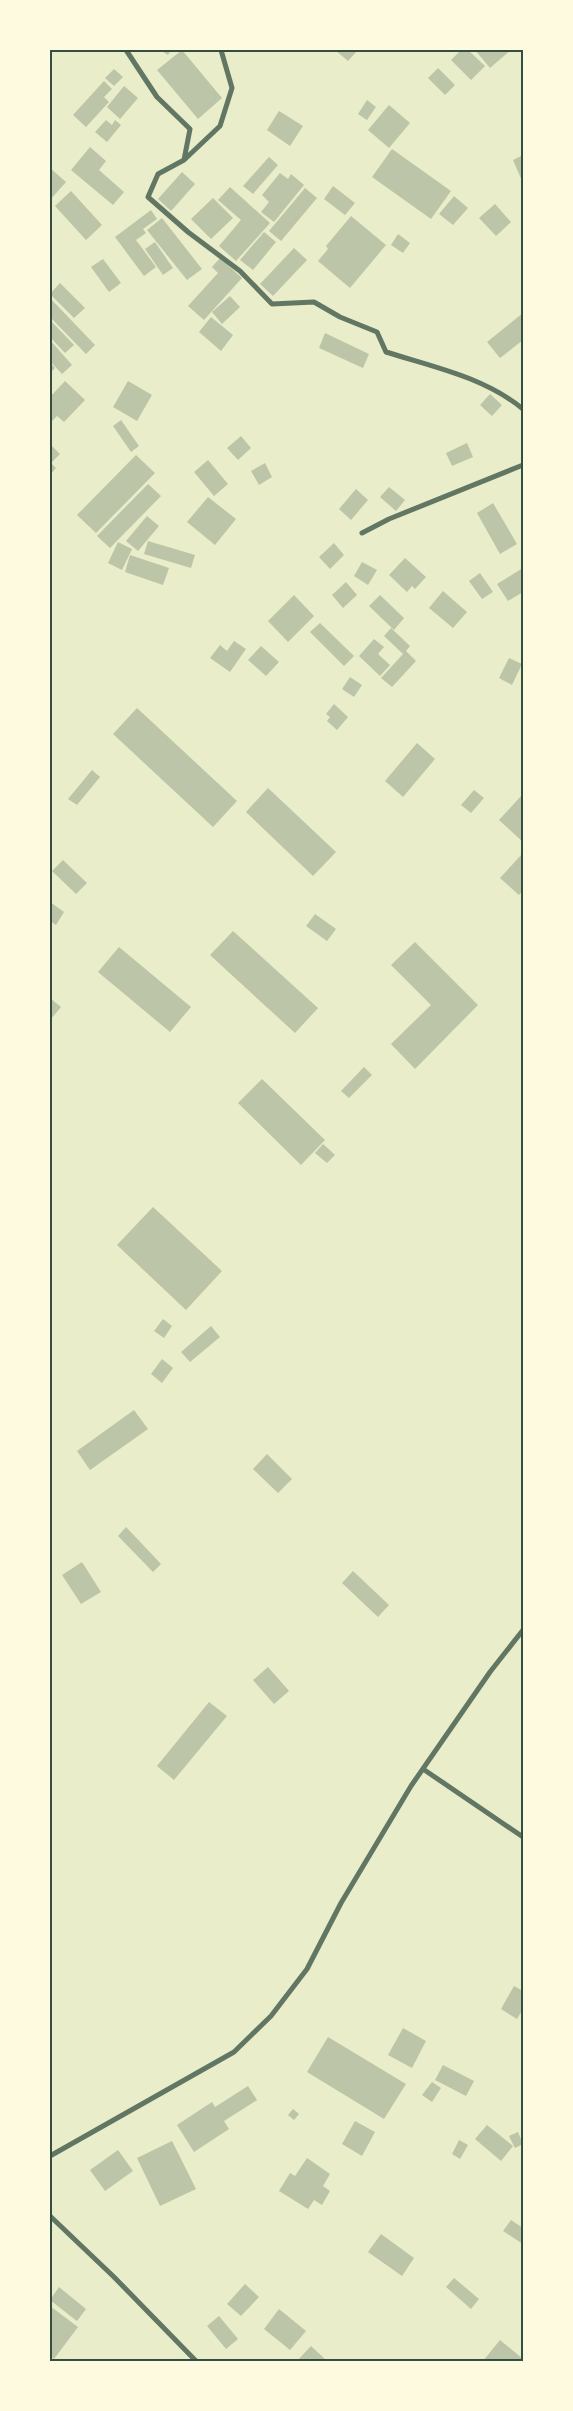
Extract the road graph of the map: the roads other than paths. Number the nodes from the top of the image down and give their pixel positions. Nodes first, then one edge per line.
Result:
1 (126, 50) edge
2 (221, 50) edge
3 (184, 160) junction
4 (523, 409) edge
5 (523, 465) edge
6 (362, 533) dead end
7 (523, 1630) edge
8 (423, 1769) junction
9 (523, 1837) edge
10 (50, 2156) edge
11 (50, 2216) edge
12 (196, 2361) edge

1 - 3 street
2 - 3 street
3 - 4 street
5 - 6 street
7 - 8 street
8 - 9 street
8 - 10 street
11 - 12 street

